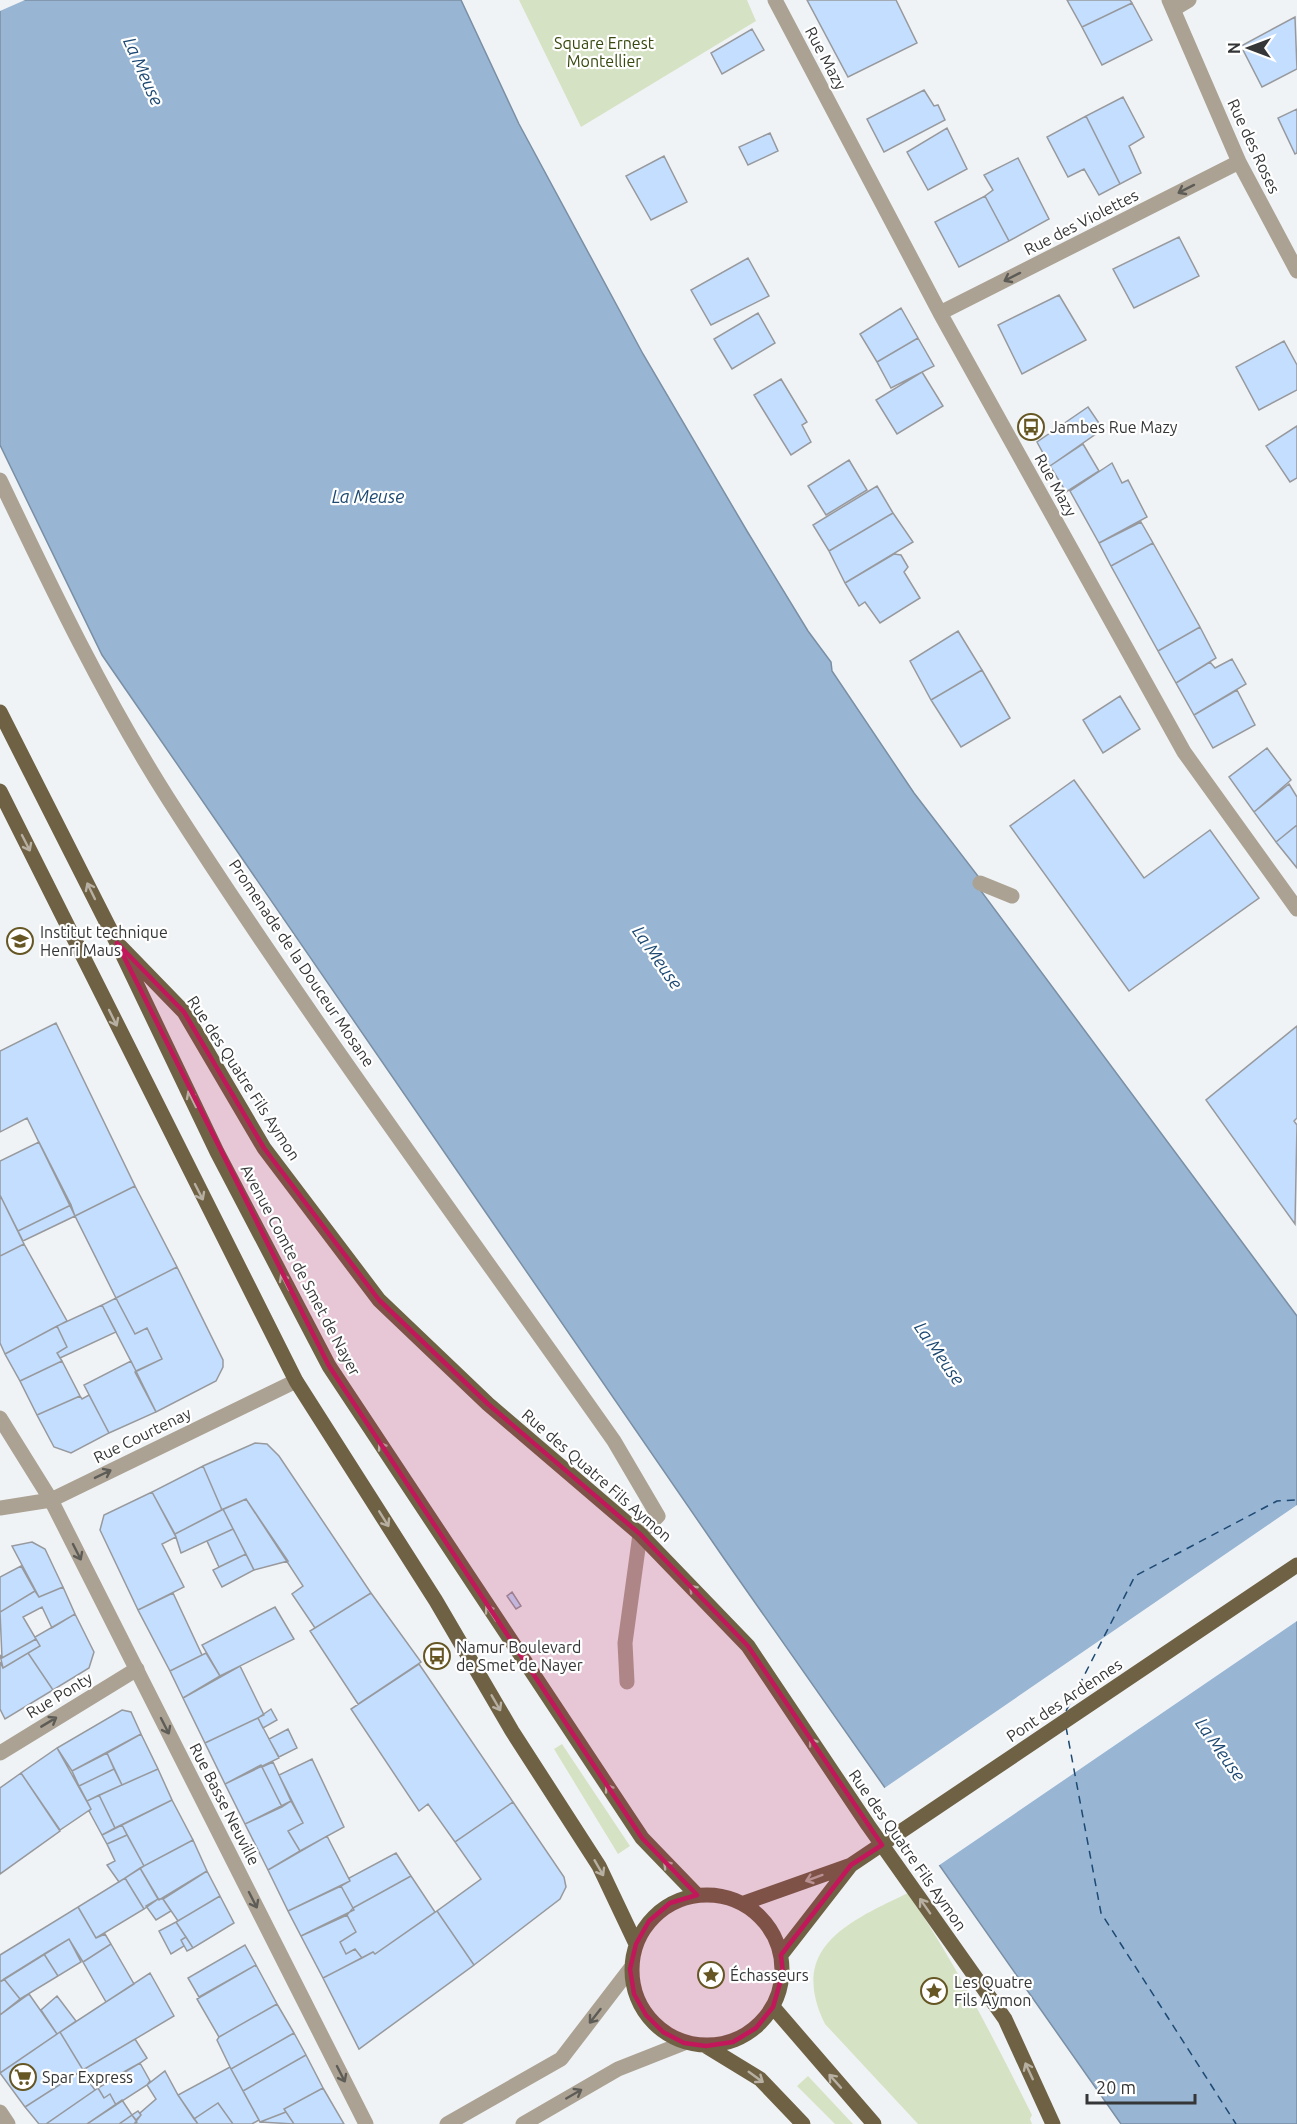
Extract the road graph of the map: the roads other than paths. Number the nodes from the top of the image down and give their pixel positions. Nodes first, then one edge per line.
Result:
1 (775, 0) edge
2 (1188, 0) edge
3 (1172, 4) edge
4 (1239, 162) junction
5 (1297, 271) edge
6 (940, 313) junction
7 (0, 480) edge
8 (0, 712) edge
9 (0, 791) edge
10 (4, 811) edge
11 (980, 883) dead end
12 (1012, 896) dead end
13 (1297, 909) edge
14 (117, 944) junction
15 (296, 1381) junction
16 (0, 1418) edge
17 (51, 1500) junction
18 (0, 1508) edge
19 (640, 1534) junction
20 (1297, 1565) edge
21 (136, 1669) junction
22 (627, 1682) dead end
23 (0, 1753) edge
24 (851, 1865) junction
25 (697, 1895) junction
26 (744, 1904) junction
27 (636, 1944) junction
28 (781, 1955) junction
29 (630, 1969) junction
30 (773, 2007) junction
31 (684, 2043) junction
32 (706, 2046) junction
33 (0, 2112) edge
34 (363, 2118) edge
35 (8, 2124) edge
36 (447, 2124) edge
37 (523, 2124) edge
38 (803, 2124) edge
39 (874, 2124) edge
40 (1053, 2124) edge

1 - 6 street, Rue Mazy
2 - 3 street
3 - 4 street, Rue des Roses
4 - 5 street, Rue des Roses
4 -> 6 street, Rue des Violettes
6 - 13 street, Rue Mazy
7 - 19 street, Promenade de la Douceur Mosane
14 -> 8 main road, Avenue Comte de Smet de Nayer
9 - 10 main road
10 -> 15 main road
11 - 12 street
14 - 19 main road, Rue des Quatre Fils Aymon
25 -> 14 main road, Avenue Comte de Smet de Nayer
17 -> 15 street, Rue Courtenay
15 -> 27 main road
16 - 17 street, Rue Basse Neuville
17 - 18 street, Rue Courtenay
17 -> 21 street, Rue Basse Neuville
19 - 22 street
40 -> 19 main road, Rue des Quatre Fils Aymon
20 - 24 main road, Pont des Ardennes
23 -> 21 street, Rue Ponty
21 -> 34 street, Rue Basse Neuville
24 -> 26 main road
24 - 28 main road
25 - 26 main road
25 - 27 main road
26 - 28 main road
27 - 29 main road
28 - 30 main road
29 - 31 main road
29 -> 36 street
30 - 32 main road
39 -> 30 main road
31 - 32 main road
37 -> 31 street
32 -> 38 main road
33 - 35 street

